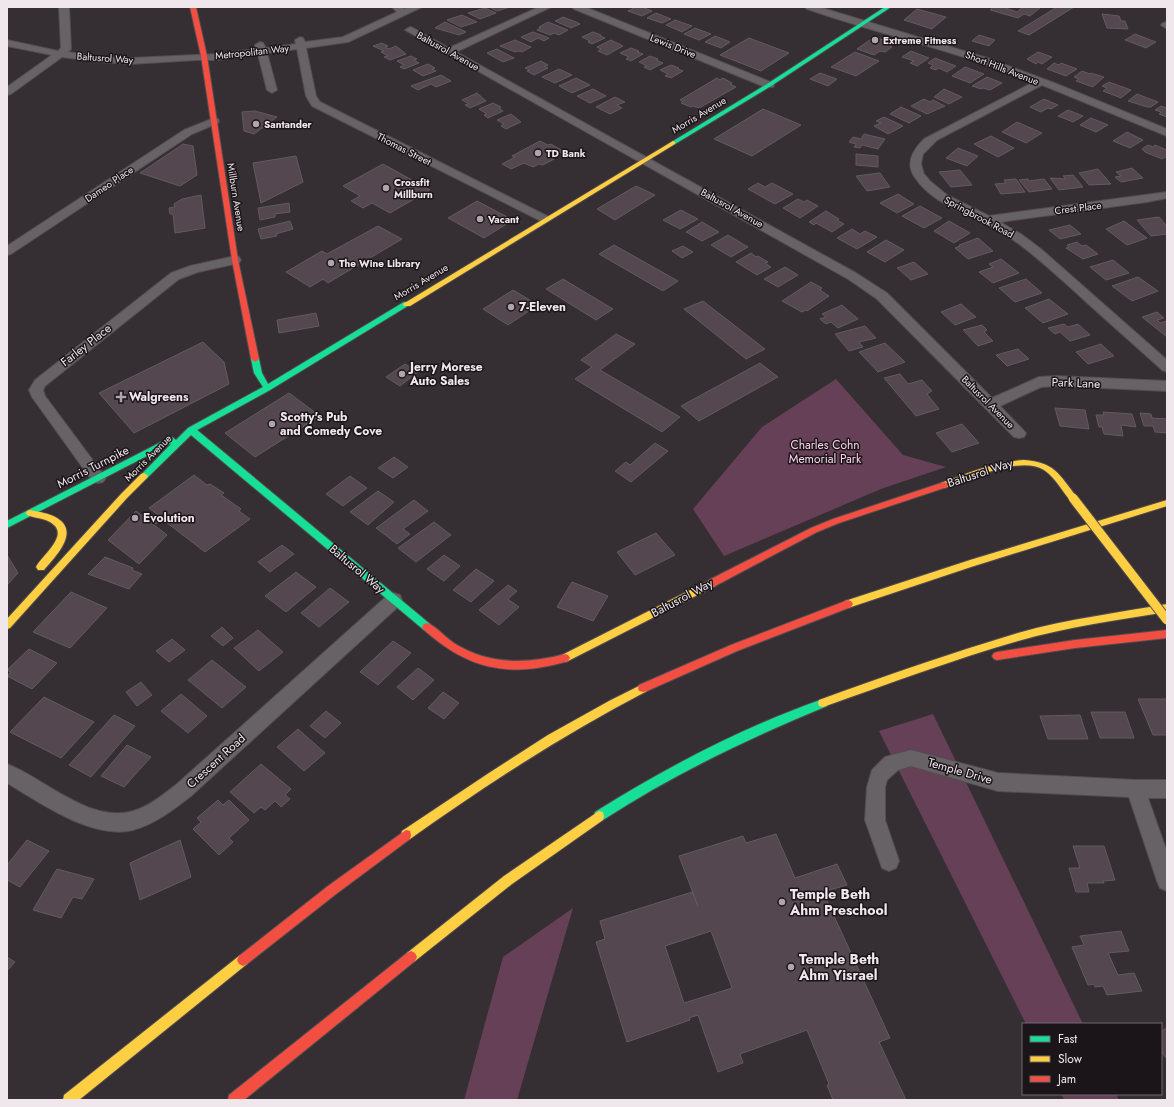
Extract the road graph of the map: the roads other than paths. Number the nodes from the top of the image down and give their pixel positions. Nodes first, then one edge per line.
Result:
1 (64, 7) edge
2 (193, 7) edge
3 (417, 7) edge
4 (546, 7) edge
5 (577, 7) edge
6 (810, 7) edge
7 (888, 7) edge
8 (400, 10) edge
9 (862, 24) junction
10 (410, 30) dead end
11 (7, 43) edge
12 (302, 43) junction
13 (262, 48) junction
14 (449, 51) junction
15 (60, 54) junction
16 (204, 56) junction
17 (1041, 82) junction
18 (769, 85) junction
19 (272, 90) dead end
20 (7, 92) edge
21 (214, 121) junction
22 (1167, 133) edge
23 (645, 160) junction
24 (1167, 195) edge
25 (545, 219) junction
26 (988, 220) junction
27 (7, 251) edge
28 (235, 260) junction
29 (1167, 367) edge
30 (1167, 386) edge
31 (267, 388) junction
32 (991, 404) junction
33 (191, 430) junction
34 (1019, 433) dead end
35 (98, 478) junction
36 (1167, 503) edge
37 (30, 513) junction
38 (1167, 514) edge
39 (1127, 515) junction
40 (7, 526) edge
41 (36, 572) dead end
42 (394, 600) junction
43 (1167, 608) edge
44 (1167, 620) edge
45 (7, 625) edge
46 (1167, 634) edge
47 (929, 666) junction
48 (7, 773) edge
49 (1167, 789) edge
50 (1136, 790) junction
51 (889, 861) dead end
52 (1167, 881) edge
53 (315, 1036) junction
54 (263, 1089) dead end
55 (69, 1100) edge
56 (234, 1100) edge

1 - 15 street
2 - 16 main road, Millburn Avenue
3 - 8 street, Metropolitan Way
4 - 14 street
5 - 18 street, Lewis Drive
6 - 9 street, Short Hills Avenue
7 - 9 main road, Morris Avenue
8 - 12 street, Metropolitan Way
9 - 17 street, Short Hills Avenue
9 - 18 main road, Morris Avenue
10 - 14 street, Baltusrol Avenue
11 - 15 street, Baltusrol Way
12 - 13 street, Metropolitan Way
12 - 25 street, Thomas Street
13 - 16 street, Metropolitan Way
13 - 19 street
14 - 23 street, Baltusrol Avenue
15 - 16 street, Baltusrol Way
15 - 20 street
16 - 21 main road, Millburn Avenue
17 - 22 street, Short Hills Avenue
17 - 26 street, Springbrook Road
18 - 23 main road, Morris Avenue
21 - 27 street, Dameo Place
21 - 28 main road, Millburn Avenue
23 - 25 main road, Morris Avenue
23 - 32 street, Baltusrol Avenue
24 - 26 street, Crest Place
25 - 31 main road, Morris Avenue
26 - 29 street, Springbrook Road
28 - 31 main road, Millburn Avenue
28 - 35 street, Farley Place
30 - 32 street, Park Lane
31 - 33 main road, Morris Avenue
32 - 34 street, Baltusrol Avenue
33 - 35 main road, Morris Turnpike
33 - 42 main road, Baltusrol Way
33 - 45 main road, Morris Avenue
35 - 37 main road, Morris Turnpike
36 - 39 main road
37 - 40 main road, Morris Turnpike
37 - 41 main road
38 - 39 main road
39 - 55 main road
42 - 44 main road, Baltusrol Way, bridge
42 - 48 street, Crescent Road
43 - 47 main road
46 - 47 main road
47 - 53 main road
49 - 50 street
50 - 51 street, Temple Drive
50 - 52 street
53 - 54 main road
53 - 56 main road

